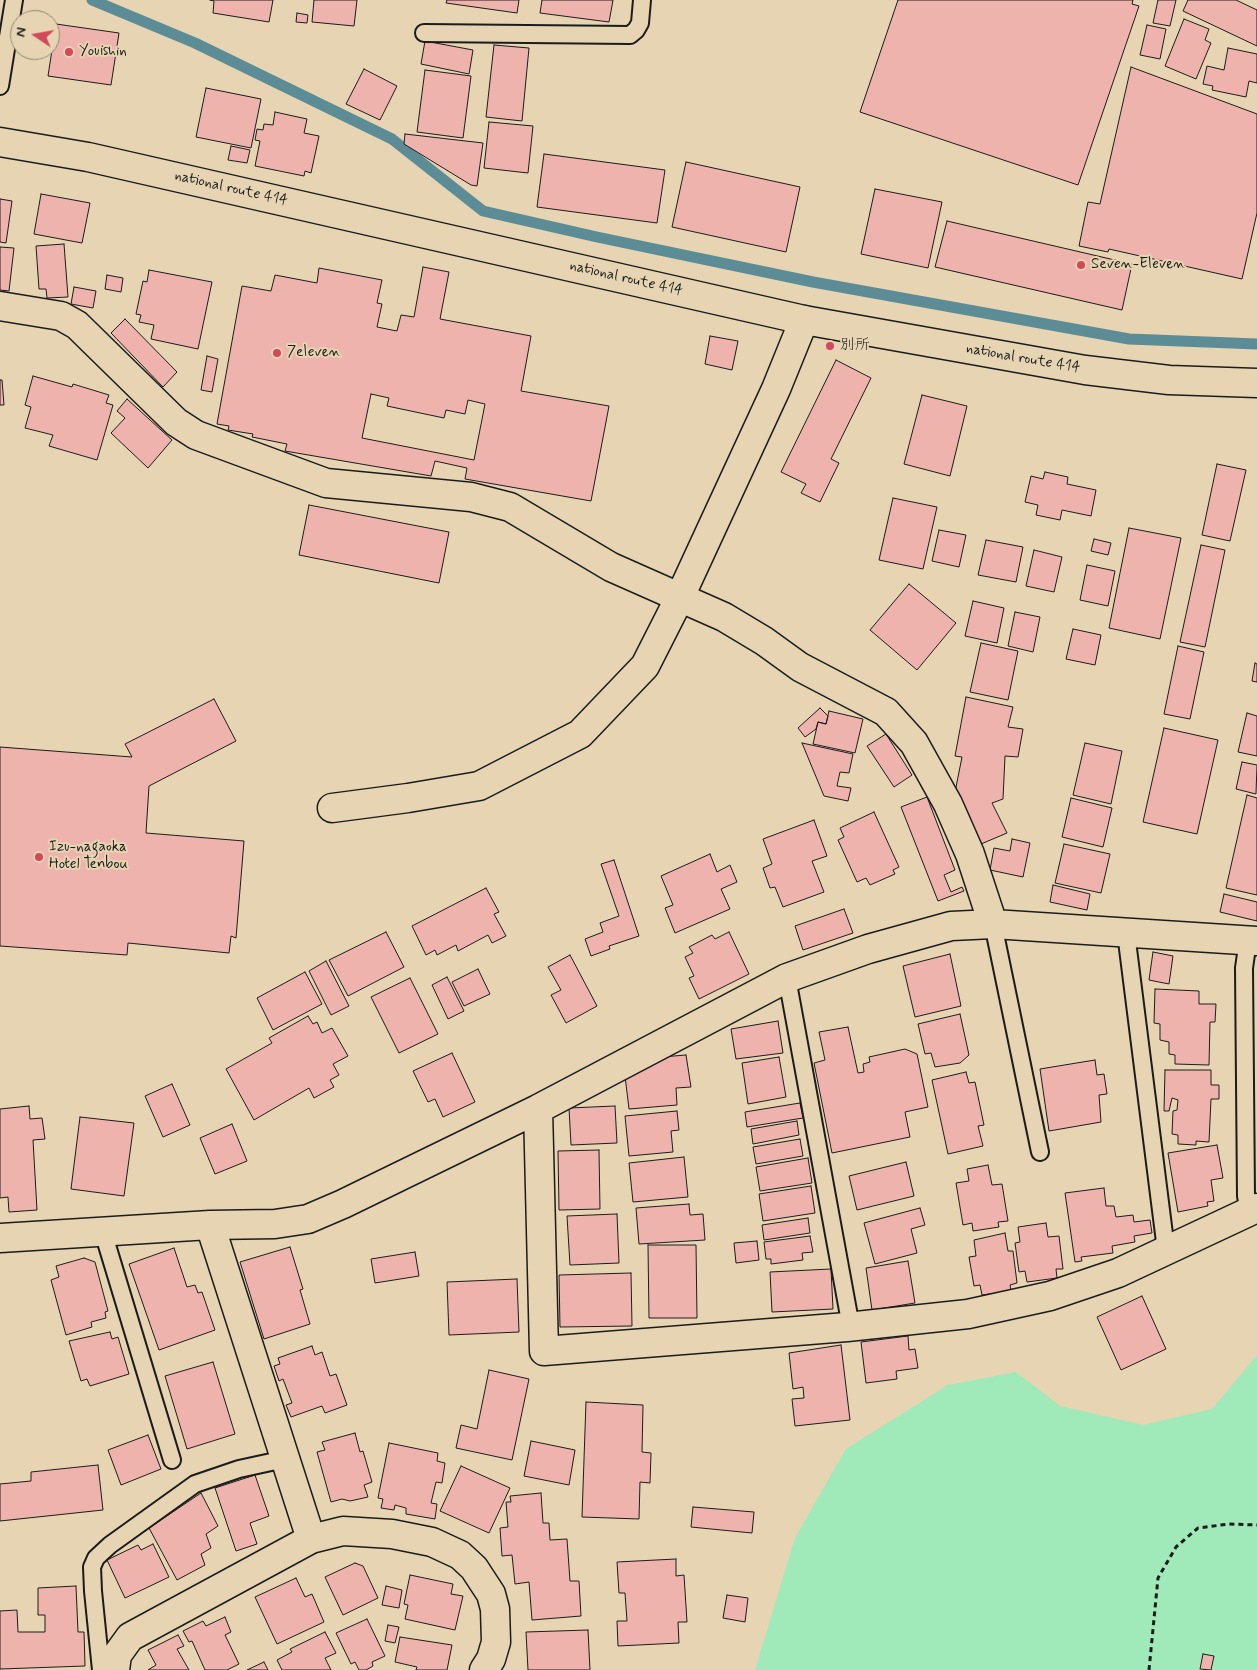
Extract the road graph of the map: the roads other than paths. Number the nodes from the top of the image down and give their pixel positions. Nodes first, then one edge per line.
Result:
1 (14, 0) edge
2 (642, 0) edge
3 (424, 33) dead end
4 (0, 86) edge
5 (0, 142) edge
6 (0, 306) edge
7 (804, 320) junction
8 (1257, 383) edge
9 (679, 599) junction
10 (332, 808) dead end
11 (993, 924) junction
12 (1126, 933) junction
13 (1253, 940) edge
14 (787, 978) junction
15 (538, 1109) junction
16 (1040, 1152) dead end
17 (1253, 1210) edge
18 (210, 1224) junction
19 (103, 1232) junction
20 (0, 1238) edge
21 (1166, 1250) junction
22 (852, 1327) junction
23 (285, 1459) junction
24 (172, 1460) dead end
25 (311, 1539) junction
26 (102, 1670) edge
27 (115, 1670) edge
28 (484, 1670) edge

1 - 4 lane
2 - 3 lane
5 - 7 main road, national route 414
6 - 9 main road
7 - 8 main road, national route 414
7 - 9 main road
9 - 10 main road
9 - 11 main road
11 - 12 main road
11 - 14 main road
11 - 16 lane
12 - 13 main road
12 - 21 lane
13 - 17 lane
14 - 15 main road
14 - 22 lane
15 - 18 main road
15 - 22 main road
17 - 21 main road
18 - 19 main road
18 - 23 main road
19 - 20 main road
19 - 24 lane
21 - 22 main road
23 - 25 main road
23 - 26 lane
25 - 27 main road
25 - 28 main road

